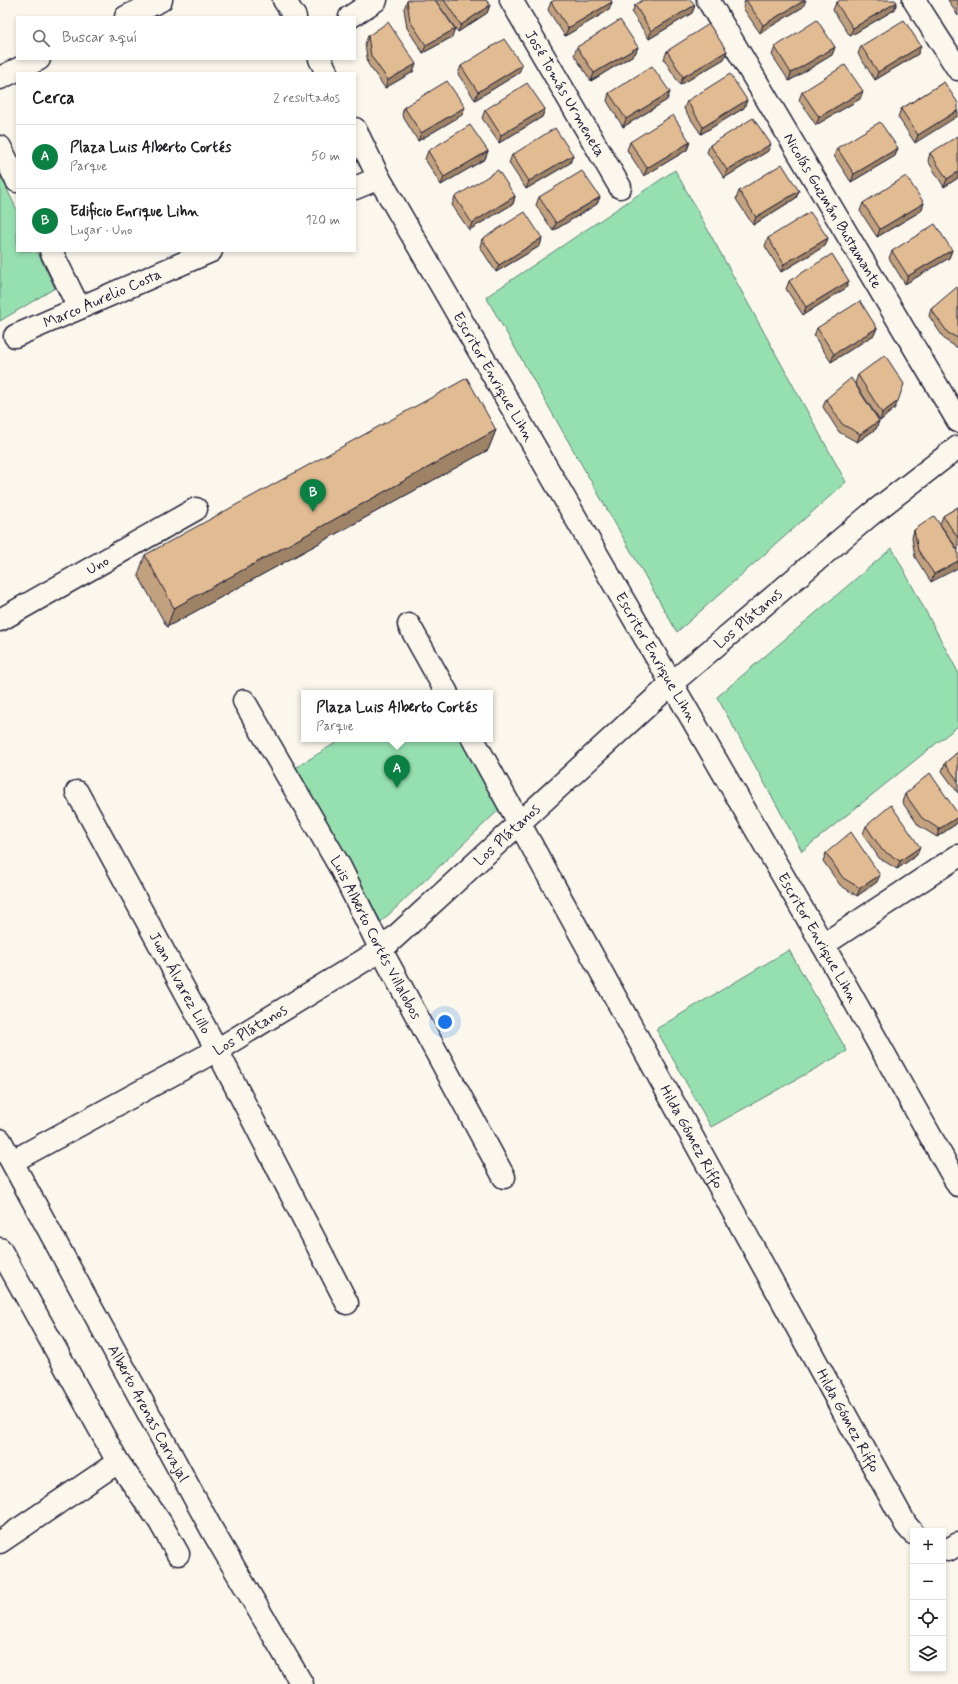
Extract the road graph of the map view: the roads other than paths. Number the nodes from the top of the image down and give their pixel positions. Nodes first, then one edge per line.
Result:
1 (161, 0) edge
2 (284, 0) edge
3 (376, 0) edge
4 (510, 0) edge
5 (708, 0) edge
6 (914, 0) edge
7 (128, 16) edge
8 (294, 16) edge
9 (352, 16) edge
10 (38, 60) edge
11 (320, 60) edge
12 (958, 69) edge
13 (326, 72) edge
14 (0, 78) edge
15 (356, 131) edge
16 (0, 147) edge
17 (380, 178) junction
18 (16, 179) edge
19 (620, 187) dead end
20 (356, 188) edge
21 (51, 252) edge
22 (209, 252) edge
23 (79, 308) junction
24 (16, 336) dead end
25 (958, 421) edge
26 (958, 447) edge
27 (196, 509) dead end
28 (0, 620) edge
29 (409, 625) dead end
30 (672, 683) junction
31 (445, 690) edge
32 (244, 702) dead end
33 (475, 742) edge
34 (77, 792) dead end
35 (520, 824) junction
36 (958, 856) edge
37 (823, 945) junction
38 (381, 950) junction
39 (217, 1050) junction
40 (0, 1140) edge
41 (13, 1161) junction
42 (504, 1177) dead end
43 (958, 1185) edge
44 (0, 1249) edge
45 (7, 1278) edge
46 (347, 1303) dead end
47 (118, 1462) junction
48 (910, 1530) edge
49 (0, 1542) edge
50 (178, 1554) dead end
51 (302, 1684) edge

1 - 7 street
2 - 8 street
3 - 9 street
4 - 19 street, José Tomás Urmeneta
5 - 25 street, Nicolás Guzmán Bustamante
6 - 12 street
10 - 14 street
11 - 13 street
15 - 17 street, Escritor Enrique Lihn
16 - 18 street
17 - 20 street
17 - 30 street, Escritor Enrique Lihn
21 - 23 street
22 - 23 street, Marco Aurelio Costa
23 - 24 street, Marco Aurelio Costa
26 - 30 street, Los Plátanos
27 - 28 street, Uno
29 - 31 street
30 - 35 street, Los Plátanos
30 - 37 street, Escritor Enrique Lihn
32 - 38 street, Luis Alberto Cortés Villalobos
33 - 35 street, Hilda Gómez Riffo
34 - 39 street, Juan Álvarez Lillo
35 - 38 street, Los Plátanos
35 - 48 street, Hilda Gómez Riffo
36 - 37 street
37 - 43 street, Escritor Enrique Lihn
38 - 39 street, Los Plátanos
38 - 42 street, Luis Alberto Cortés Villalobos
39 - 41 street, Los Plátanos
39 - 46 street, Juan Álvarez Lillo
40 - 41 street, Alberto Arenas Carvajal
41 - 51 street, Alberto Arenas Carvajal
44 - 45 street
45 - 47 street
47 - 49 street
47 - 50 street

